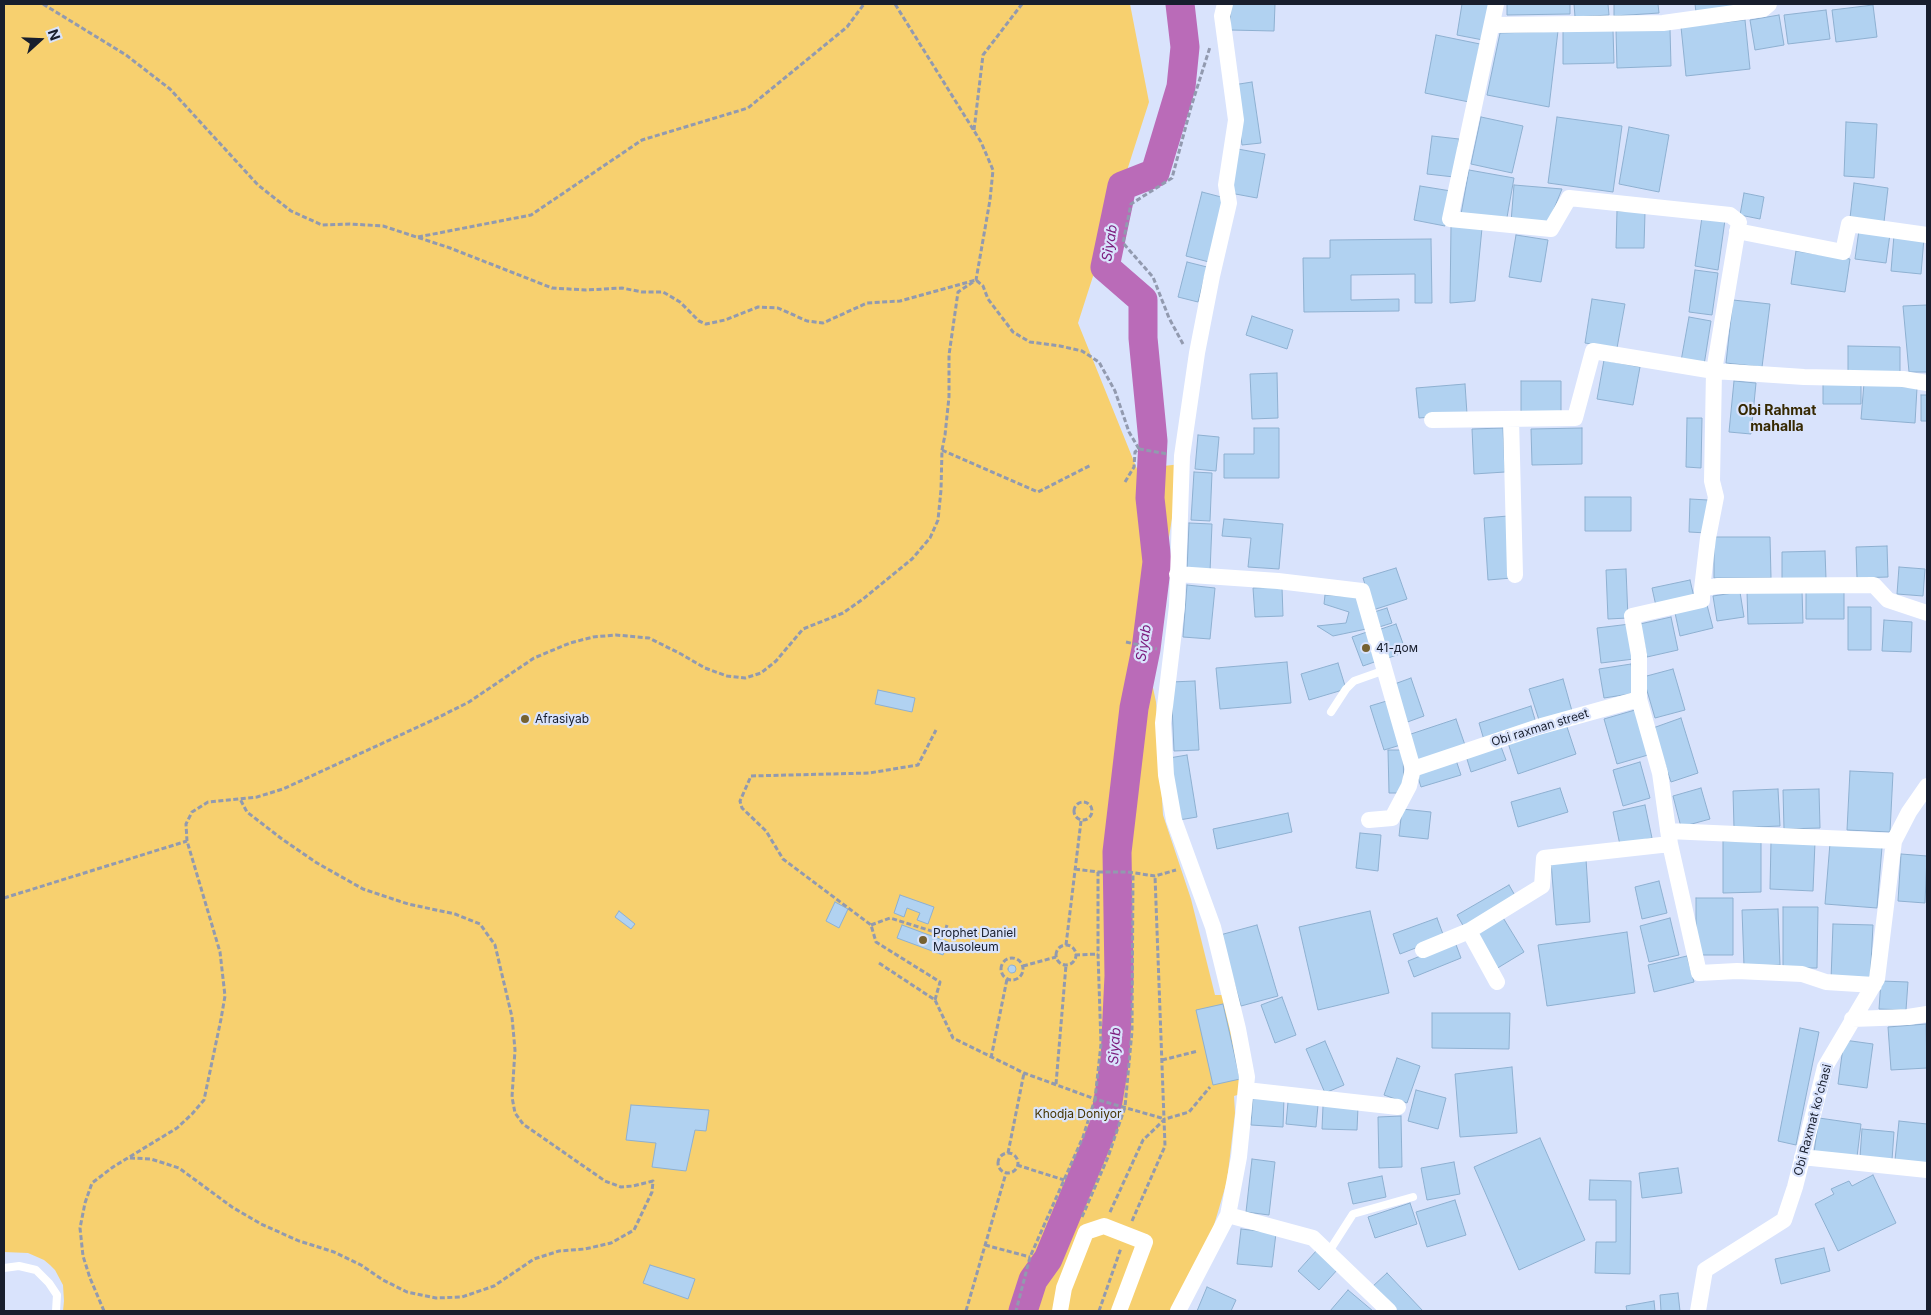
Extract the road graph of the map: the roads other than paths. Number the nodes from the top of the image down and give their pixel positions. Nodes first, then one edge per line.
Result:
1 (1225, 4) edge
2 (1496, 4) edge
3 (1769, 4) edge
4 (1493, 25) junction
5 (1737, 231) junction
6 (1927, 235) edge
7 (1714, 370) junction
8 (1927, 383) edge
9 (1512, 419) junction
10 (1432, 420) dead end
11 (1177, 574) junction
12 (1515, 575) dead end
13 (1702, 589) junction
14 (1927, 613) edge
15 (1385, 670) junction
16 (1639, 699) junction
17 (1331, 712) dead end
18 (1413, 769) junction
19 (1927, 786) edge
20 (1369, 820) dead end
21 (1669, 837) junction
22 (1894, 841) junction
23 (1470, 931) junction
24 (1422, 950) dead end
25 (1497, 982) dead end
26 (1874, 985) junction
27 (1927, 1014) edge
28 (1852, 1019) junction
29 (1246, 1090) junction
30 (1398, 1107) dead end
31 (1802, 1157) junction
32 (1927, 1170) edge
33 (1413, 1197) dead end
34 (1228, 1216) junction
35 (1328, 1253) junction
36 (4, 1268) edge
37 (56, 1311) edge
38 (1060, 1311) edge
39 (1119, 1311) edge
40 (1178, 1311) edge
41 (1389, 1311) edge
42 (1698, 1311) edge

1 - 11 street
2 - 4 street
3 - 4 street
4 - 5 street
5 - 6 street
5 - 7 street
7 - 8 street
7 - 9 street
7 - 13 street
9 - 10 street
9 - 12 street
11 - 15 street
11 - 29 street
13 - 14 street
13 - 16 street
15 - 17 lane
15 - 18 street
16 - 18 street, Obi raxman street
16 - 21 street
18 - 20 street
19 - 22 street, Obi Raxmat ko'chasi
21 - 22 street
21 - 23 street
21 - 26 street
22 - 26 street, Obi Raxmat ko'chasi
23 - 24 street
23 - 25 street
26 - 28 street, Obi Raxmat ko'chasi
27 - 28 street
28 - 31 street, Obi Raxmat ko'chasi
29 - 30 street
29 - 34 street
31 - 32 street
31 - 42 street, Obi Raxmat ko'chasi
33 - 35 lane
34 - 35 street
34 - 40 street
35 - 41 street
36 - 37 lane
38 - 39 street

